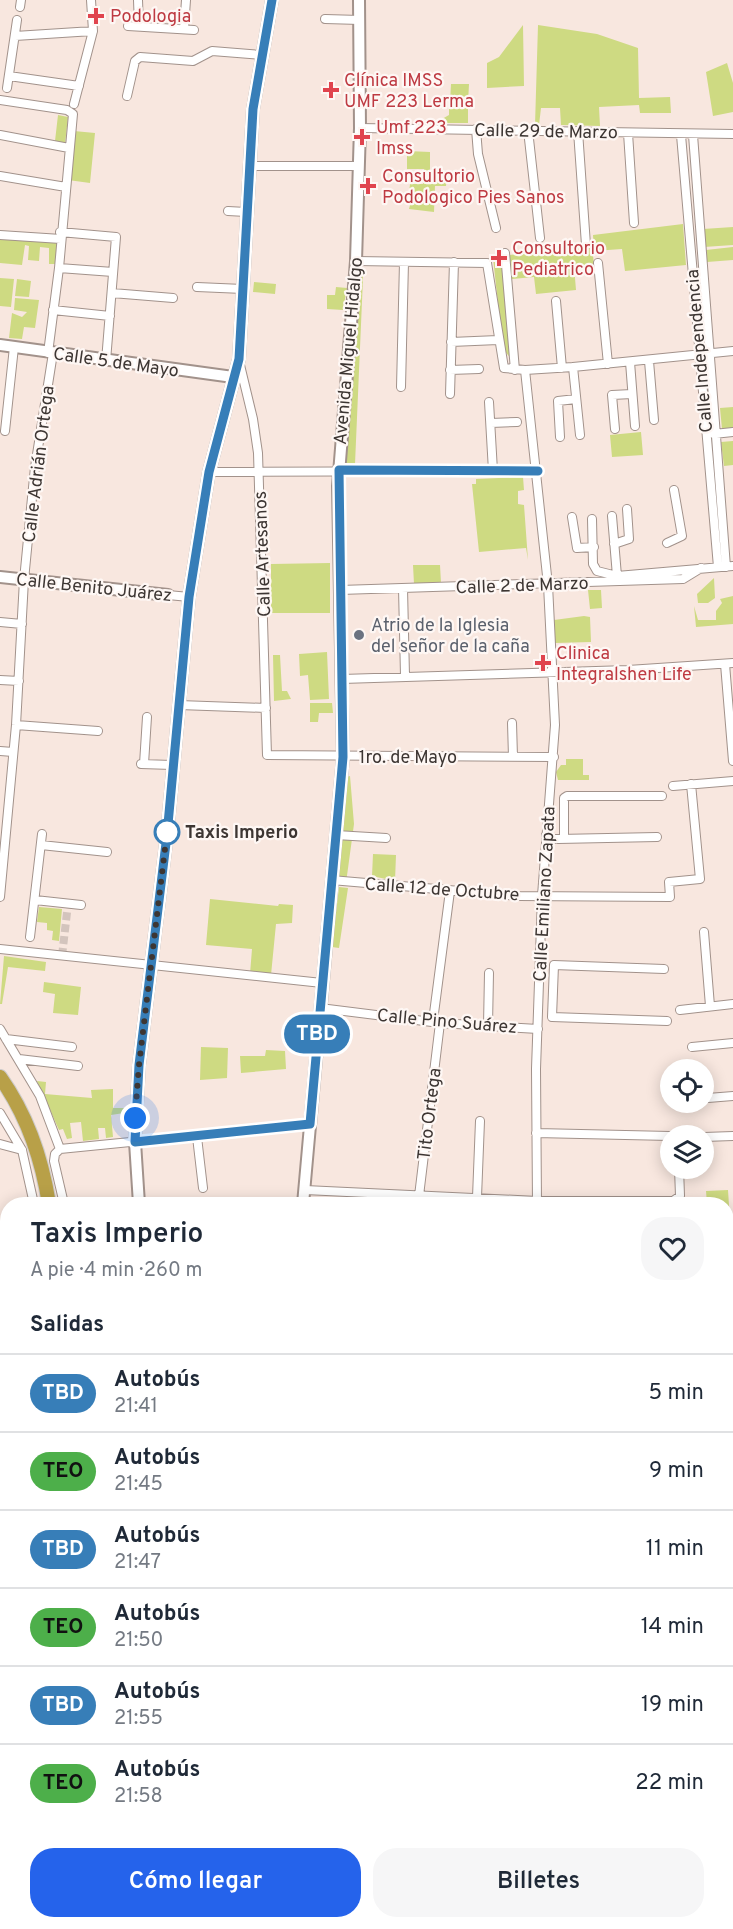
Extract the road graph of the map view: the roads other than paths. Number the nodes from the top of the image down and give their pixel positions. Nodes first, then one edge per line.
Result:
1 (91, 0) edge
2 (138, 0) edge
3 (186, 0) edge
4 (272, 0) edge
5 (359, 0) edge
6 (325, 19) dead end
7 (17, 20) dead end
8 (360, 20) junction
9 (128, 26) dead end
10 (139, 26) junction
11 (184, 29) junction
12 (194, 30) dead end
13 (93, 31) junction
14 (15, 36) junction
15 (261, 55) junction
16 (9, 76) junction
17 (79, 86) junction
18 (7, 88) dead end
19 (127, 96) dead end
20 (0, 100) edge
21 (71, 107) junction
22 (360, 128) junction
23 (476, 129) junction
24 (528, 130) junction
25 (578, 131) junction
26 (628, 133) junction
27 (733, 134) edge
28 (0, 135) edge
29 (681, 135) junction
30 (693, 135) junction
31 (69, 148) junction
32 (250, 166) junction
33 (358, 166) junction
34 (0, 176) edge
35 (66, 187) junction
36 (228, 211) dead end
37 (246, 212) junction
38 (634, 223) dead end
39 (496, 228) dead end
40 (0, 235) edge
41 (61, 236) junction
42 (540, 238) dead end
43 (701, 241) junction
44 (689, 242) junction
45 (586, 245) dead end
46 (505, 253) dead end
47 (356, 261) junction
48 (404, 262) junction
49 (454, 262) junction
50 (598, 263) dead end
51 (59, 268) junction
52 (113, 272) junction
53 (197, 287) dead end
54 (243, 289) junction
55 (112, 293) junction
56 (173, 298) dead end
57 (556, 301) dead end
58 (53, 310) junction
59 (110, 316) junction
60 (498, 340) junction
61 (451, 342) junction
62 (0, 345) edge
63 (14, 347) junction
64 (733, 351) edge
65 (50, 353) junction
66 (705, 355) junction
67 (239, 359) junction
68 (106, 361) junction
69 (649, 361) junction
70 (630, 362) junction
71 (608, 364) junction
72 (573, 367) junction
73 (562, 368) junction
74 (479, 369) dead end
75 (450, 370) junction
76 (515, 370) junction
77 (525, 370) junction
78 (233, 377) junction
79 (401, 387) dead end
80 (632, 393) junction
81 (450, 394) dead end
82 (576, 399) junction
83 (489, 402) dead end
84 (654, 420) dead end
85 (517, 422) dead end
86 (491, 423) junction
87 (635, 426) dead end
88 (615, 429) dead end
89 (5, 431) dead end
90 (733, 432) edge
91 (706, 434) junction
92 (717, 434) junction
93 (580, 435) dead end
94 (560, 437) dead end
95 (259, 470) junction
96 (339, 470) junction
97 (493, 471) junction
98 (538, 471) junction
99 (209, 472) junction
100 (720, 483) junction
101 (710, 484) junction
102 (674, 490) dead end
103 (627, 509) dead end
104 (612, 516) dead end
105 (572, 517) dead end
106 (592, 519) dead end
107 (667, 543) dead end
108 (614, 544) junction
109 (594, 547) junction
110 (726, 567) edge
111 (704, 568) junction
112 (617, 576) junction
113 (0, 577) edge
114 (24, 580) junction
115 (548, 585) junction
116 (403, 588) junction
117 (340, 590) junction
118 (168, 596) joint
119 (189, 597) junction
120 (0, 622) edge
121 (22, 624) junction
122 (729, 664) edge
123 (553, 673) junction
124 (405, 676) junction
125 (342, 679) junction
126 (0, 680) edge
127 (19, 681) junction
128 (179, 705) junction
129 (266, 708) junction
130 (147, 717) dead end
131 (512, 723) dead end
132 (16, 725) junction
133 (98, 731) dead end
134 (267, 750) joint
135 (0, 752) edge
136 (13, 752) junction
137 (343, 757) junction
138 (513, 757) junction
139 (554, 757) junction
140 (733, 761) edge
141 (172, 765) junction
142 (733, 781) edge
143 (691, 784) junction
144 (673, 786) dead end
145 (662, 796) dead end
146 (4, 800) edge
147 (42, 834) dead end
148 (336, 835) junction
149 (546, 835) junction
150 (657, 837) dead end
151 (386, 838) dead end
152 (564, 839) junction
153 (41, 845) junction
154 (107, 852) dead end
155 (331, 880) junction
156 (450, 891) junction
157 (542, 896) junction
158 (0, 897) edge
159 (34, 900) junction
160 (81, 905) dead end
161 (704, 932) dead end
162 (30, 937) dead end
163 (0, 949) edge
164 (151, 966) junction
165 (664, 969) dead end
166 (489, 973) dead end
167 (322, 983) junction
168 (539, 991) junction
169 (553, 991) junction
170 (733, 1004) edge
171 (710, 1006) junction
172 (320, 1008) junction
173 (680, 1010) dead end
174 (437, 1022) junction
175 (667, 1022) dead end
176 (488, 1026) junction
177 (0, 1029) edge
178 (537, 1029) junction
179 (6, 1039) junction
180 (733, 1043) edge
181 (72, 1047) dead end
182 (692, 1047) dead end
183 (19, 1059) junction
184 (78, 1066) dead end
185 (0, 1077) edge
186 (733, 1096) edge
187 (714, 1098) edge
188 (0, 1113) edge
189 (480, 1121) dead end
190 (310, 1124) junction
191 (536, 1133) junction
192 (733, 1136) edge
193 (197, 1137) junction
194 (660, 1137) edge
195 (714, 1137) edge
196 (135, 1142) junction
197 (0, 1144) edge
198 (60, 1149) junction
199 (22, 1150) junction
200 (679, 1179) edge
201 (202, 1188) dead end
202 (304, 1190) junction
203 (32, 1197) edge
204 (48, 1197) edge
205 (62, 1197) edge
206 (139, 1197) edge
207 (304, 1197) edge
208 (384, 1197) edge
209 (419, 1197) edge
210 (477, 1197) edge
211 (537, 1197) edge
212 (679, 1197) edge

1 - 13 street, Calle Adrián Ortega
2 - 10 street
3 - 11 street
4 - 15 main road
5 - 8 main road, Avenida Miguel Hidalgo
6 - 8 street
7 - 14 street
8 - 22 main road, Avenida Miguel Hidalgo
9 - 10 street
10 - 11 street
11 - 12 street
13 - 14 street
13 - 17 street, Calle Adrián Ortega
14 - 16 street
15 - 19 street
15 - 32 main road
16 - 17 street
16 - 18 street
17 - 21 street, Calle Adrián Ortega
20 - 21 street
21 - 31 street, Calle Adrián Ortega
22 - 23 street, Calle 29 de Marzo
22 - 33 main road, Avenida Miguel Hidalgo
23 - 24 street, Calle 29 de Marzo
23 - 39 street
24 - 25 street, Calle 29 de Marzo
24 - 42 street
25 - 26 street, Calle 29 de Marzo
25 - 45 street
26 - 29 street, Calle 29 de Marzo
26 - 38 street
27 - 30 street, Calle 29 de Marzo
28 - 31 street
29 - 30 street, Calle 29 de Marzo
29 - 44 street, Calle Independencia
30 - 43 street, Calle Independencia
31 - 35 street, Calle Adrián Ortega
32 - 33 street
32 - 37 main road
33 - 47 main road, Avenida Miguel Hidalgo
34 - 35 street
35 - 41 street, Calle Adrián Ortega
36 - 37 street
37 - 54 main road
40 - 41 street
41 - 51 street, Calle Adrián Ortega
41 - 52 street
43 - 44 street
43 - 66 street, Calle Independencia
44 - 66 street, Calle Independencia
46 - 76 street
47 - 48 street
47 - 96 main road, Avenida Miguel Hidalgo
48 - 49 street
48 - 79 street
49 - 60 street
49 - 61 street
50 - 71 street
51 - 52 street
51 - 58 street, Calle Adrián Ortega
52 - 55 street
53 - 54 street
54 - 67 main road
55 - 56 street
55 - 59 street
57 - 73 street
58 - 59 street
58 - 65 street, Calle Adrián Ortega
59 - 68 street
60 - 61 street
60 - 76 street
61 - 75 street
62 - 63 main road, Calle 5 de Mayo
63 - 65 main road, Calle 5 de Mayo
63 - 89 street
64 - 66 street
65 - 68 main road, Calle 5 de Mayo
65 - 114 street, Calle Adrián Ortega
66 - 69 street
66 - 91 street, Calle Independencia
66 - 92 street, Calle Independencia
67 - 78 main road
67 - 95 street, Calle Artesanos
68 - 78 main road, Calle 5 de Mayo
69 - 70 street
69 - 84 street
70 - 71 street
70 - 80 street
71 - 72 street
72 - 73 street
72 - 82 street
73 - 77 street
74 - 75 street
75 - 81 street
76 - 77 street
77 - 98 street, Calle Emiliano Zapata
78 - 99 main road
80 - 87 street
80 - 88 street
82 - 93 street
82 - 94 street
83 - 86 street
85 - 86 street
86 - 97 street
90 - 92 street
91 - 92 street
91 - 101 street, Calle Independencia
92 - 100 street, Calle Independencia
95 - 96 street
95 - 99 street
95 - 129 street, Calle Artesanos
96 - 97 street
96 - 117 main road, Avenida Miguel Hidalgo
97 - 98 street
98 - 115 street, Calle Emiliano Zapata
99 - 119 main road
100 - 101 street
100 - 110 street, Calle Independencia
101 - 110 street, Calle Independencia
102 - 107 street
103 - 108 street
104 - 108 street
105 - 109 street
106 - 109 street
108 - 112 street
109 - 112 street
110 - 111 street, Calle 2 de Marzo
111 - 112 street
111 - 115 street, Calle 2 de Marzo
113 - 114 main road, Calle Benito Juárez
114 - 118 main road, Calle Benito Juárez
114 - 121 street, Calle Adrián Ortega
115 - 116 street, Calle 2 de Marzo
115 - 123 street, Calle Emiliano Zapata
116 - 117 street, Calle 2 de Marzo
116 - 124 street
117 - 125 main road, Avenida Miguel Hidalgo
118 - 119 street, Calle Benito Juárez
119 - 128 main road
120 - 121 street
121 - 127 street, Calle Adrián Ortega
122 - 123 street
122 - 140 street
123 - 124 street
123 - 139 street, Calle Emiliano Zapata
124 - 125 street
125 - 137 main road, Avenida Miguel Hidalgo
126 - 127 street
127 - 132 street, Calle Adrián Ortega
128 - 129 street
128 - 141 main road
129 - 134 street, Calle Artesanos
130 - 141 street
131 - 138 street
132 - 133 street
132 - 136 street, Calle Adrián Ortega
134 - 137 street, 1ro. de Mayo
135 - 136 street
136 - 146 street, Calle Adrián Ortega
137 - 138 street, 1ro. de Mayo
137 - 148 main road, Avenida Miguel Hidalgo
138 - 139 street, 1ro. de Mayo
139 - 149 street, Calle Emiliano Zapata
141 - 164 main road
142 - 143 street
143 - 144 street
143 - 157 street, Calle 12 de Octubre
145 - 152 street
146 - 158 street, Calle Adrián Ortega
147 - 153 street
148 - 151 street
148 - 155 main road, Avenida Miguel Hidalgo
149 - 152 street
149 - 157 street, Calle Emiliano Zapata
150 - 152 street
153 - 154 street
153 - 159 street
155 - 156 street, Calle 12 de Octubre
155 - 167 main road, Avenida Miguel Hidalgo
156 - 157 street, Calle 12 de Octubre
156 - 174 street, Tito Ortega
157 - 168 street, Calle Emiliano Zapata
159 - 160 street
159 - 162 street
161 - 171 street
163 - 164 street
164 - 167 street
164 - 196 main road
165 - 169 street
166 - 176 street
167 - 172 main road, Avenida Miguel Hidalgo
168 - 169 street
168 - 178 street, Calle Emiliano Zapata
169 - 175 street
170 - 171 street
171 - 173 street
172 - 174 street, Calle Pino Suárez
172 - 190 main road, Avenida Miguel Hidalgo
174 - 176 street, Calle Pino Suárez
174 - 209 street, Tito Ortega
176 - 178 street, Calle Pino Suárez
177 - 179 street
178 - 191 street, Calle Emiliano Zapata
179 - 181 street
179 - 183 street
180 - 182 street
183 - 184 street
183 - 198 street
185 - 204 highway
186 - 187 street
188 - 199 street
189 - 210 street
190 - 193 street
190 - 202 main road, Avenida Miguel Hidalgo
191 - 194 street
191 - 211 street, Calle Emiliano Zapata
192 - 195 street
193 - 196 street
193 - 201 street
196 - 198 street
196 - 206 main road
197 - 199 street
198 - 205 street
199 - 203 street
200 - 212 street
202 - 207 main road, Avenida Miguel Hidalgo
202 - 208 street

